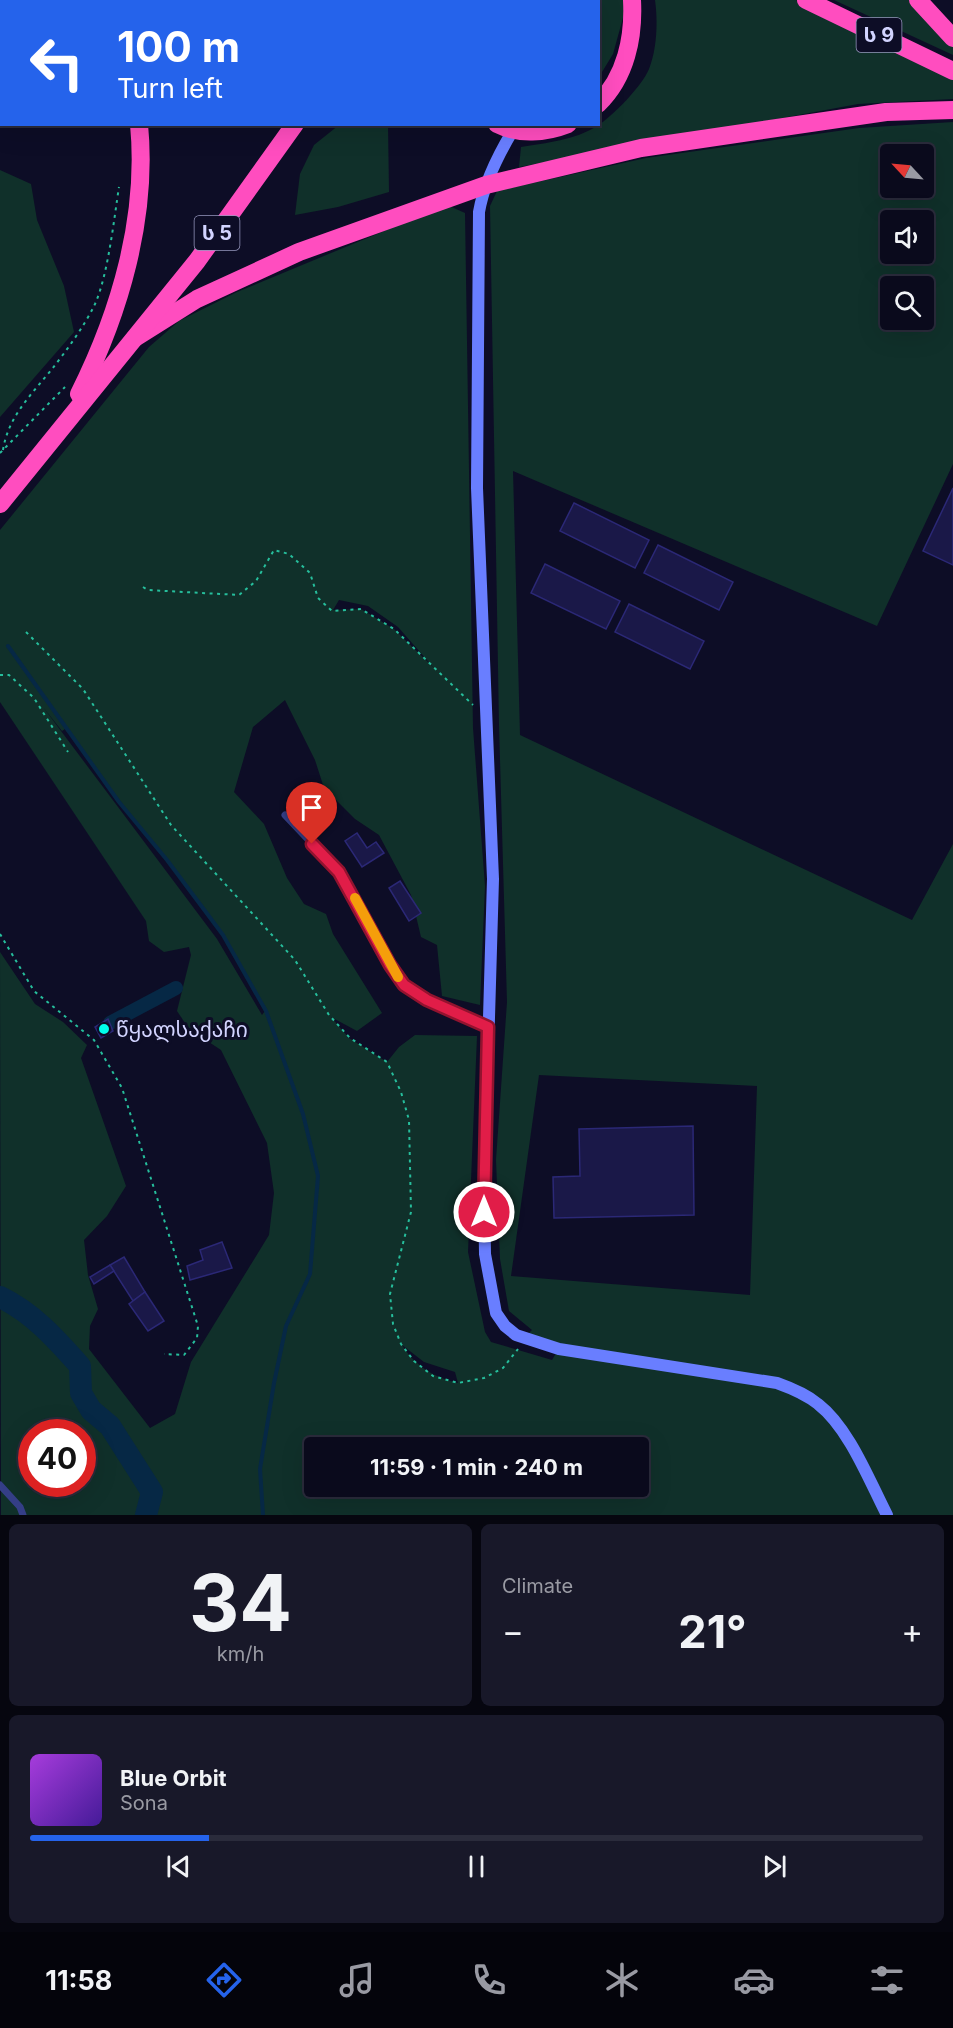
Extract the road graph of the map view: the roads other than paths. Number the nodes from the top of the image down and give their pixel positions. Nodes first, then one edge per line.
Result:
1 (632, 0) edge
2 (806, 0) edge
3 (918, 0) edge
4 (953, 38) edge
5 (953, 70) edge
6 (600, 102) edge
7 (953, 110) edge
8 (139, 126) edge
9 (294, 126) edge
10 (562, 126) edge
11 (504, 128) edge
12 (486, 185) junction
13 (449, 196) junction
14 (479, 212) junction
15 (135, 338) junction
16 (65, 423) junction
17 (0, 504) edge
18 (285, 816) dead end
19 (488, 1027) junction
20 (0, 1485) edge
21 (23, 1515) edge
22 (887, 1515) edge

1 - 6 highway
2 - 5 highway, ს 9
3 - 4 highway
7 - 12 highway
8 - 16 highway
9 - 15 highway, ს 5
10 - 11 highway
11 - 12 street
12 - 13 highway
12 - 14 street
13 - 14 street
13 - 15 highway
14 - 19 street
15 - 16 highway, ს 5
16 - 17 highway, ს 5
18 - 19 lane
19 - 22 street
20 - 21 lane

